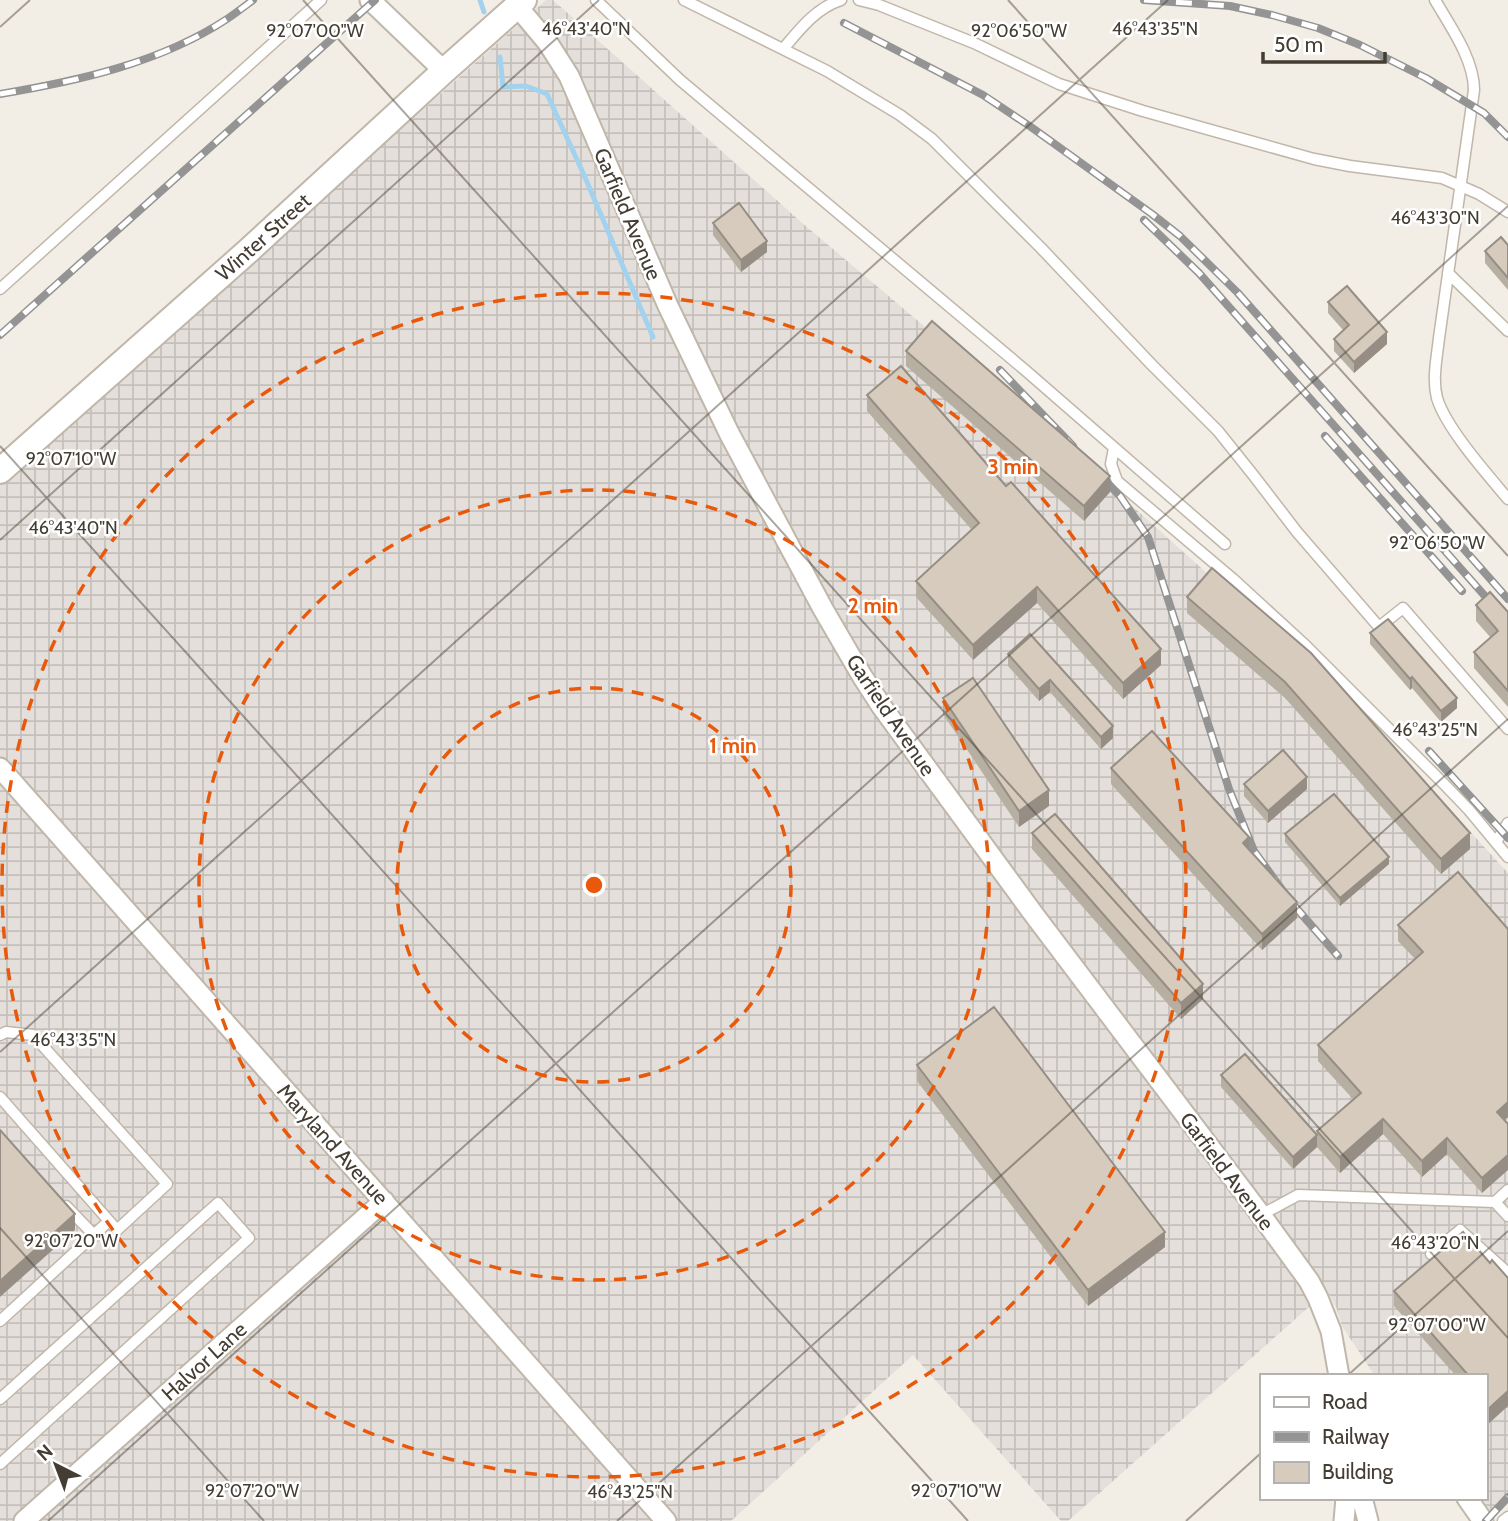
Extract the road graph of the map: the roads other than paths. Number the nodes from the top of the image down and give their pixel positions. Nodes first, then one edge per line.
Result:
1 (321, 0) edge
2 (370, 0) edge
3 (596, 0) edge
4 (684, 0) edge
5 (841, 0) edge
6 (859, 0) edge
7 (1435, 0) edge
8 (520, 3) edge
9 (783, 49) junction
10 (444, 71) junction
11 (1461, 185) junction
12 (1508, 212) edge
13 (1448, 273) junction
14 (0, 289) edge
15 (1508, 331) edge
16 (1114, 448) junction
17 (0, 471) edge
18 (1508, 499) edge
19 (1226, 544) dead end
20 (1508, 729) edge
21 (0, 768) edge
22 (1507, 826) edge
23 (1496, 842) junction
24 (1508, 857) edge
25 (0, 1035) edge
26 (0, 1097) edge
27 (1508, 1190) edge
28 (55, 1194) edge
29 (384, 1201) junction
30 (1495, 1202) junction
31 (1261, 1215) junction
32 (1508, 1216) edge
33 (109, 1221) junction
34 (95, 1236) junction
35 (1431, 1254) dead end
36 (1508, 1273) edge
37 (0, 1321) edge
38 (1339, 1374) edge
39 (0, 1399) edge
40 (0, 1464) edge
41 (1346, 1500) edge
42 (1363, 1500) edge
43 (1468, 1500) edge
44 (1508, 1517) edge
45 (24, 1521) edge
46 (666, 1521) edge
47 (1345, 1521) edge
48 (1368, 1521) edge
49 (1483, 1521) edge
50 (1503, 1521) edge

1 - 14 lane
2 - 10 street
3 - 16 lane
4 - 9 lane
5 - 9 lane
6 - 11 lane
7 - 11 lane
8 - 10 street, Winter Street
8 - 31 street, Garfield Avenue
9 - 20 lane
10 - 17 street, Winter Street
11 - 12 lane
11 - 13 lane
13 - 15 lane
13 - 18 lane
16 - 19 lane
16 - 23 lane
21 - 29 street, Maryland Avenue
22 - 23 lane
23 - 24 lane
25 - 33 lane
26 - 33 lane
27 - 30 lane
28 - 34 lane
29 - 45 street, Halvor Lane
29 - 46 street, Maryland Avenue
30 - 31 lane
30 - 32 lane
31 - 38 street, Garfield Avenue
33 - 34 lane
34 - 37 lane
35 - 36 lane
39 - 40 lane
41 - 47 street
42 - 48 street
43 - 49 street
44 - 50 lane

